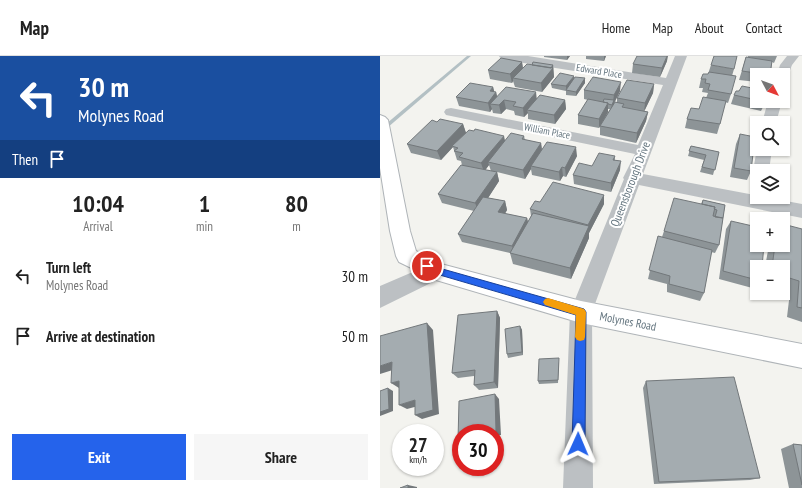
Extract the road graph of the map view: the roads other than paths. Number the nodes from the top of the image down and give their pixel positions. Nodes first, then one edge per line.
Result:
1 (505, 56) edge
2 (680, 56) edge
3 (793, 56) edge
4 (785, 68) edge
5 (670, 82) junction
6 (451, 112) dead end
7 (380, 120) edge
8 (642, 150) junction
9 (632, 178) junction
10 (750, 197) edge
11 (777, 204) edge
12 (802, 211) edge
13 (436, 271) junction
14 (380, 298) edge
15 (581, 312) junction
16 (802, 356) edge
17 (578, 488) edge

1 - 5 street, Edward Place
2 - 5 street, Queensborough Drive
3 - 4 street
5 - 8 street, Queensborough Drive
6 - 8 street, William Place
7 - 13 main road, Molynes Road
8 - 9 street, Queensborough Drive
9 - 10 street
9 - 15 street, Queensborough Drive
11 - 12 street
13 - 14 street
13 - 15 main road, Molynes Road
15 - 16 main road, Molynes Road
15 - 17 street, Queensborough Drive

